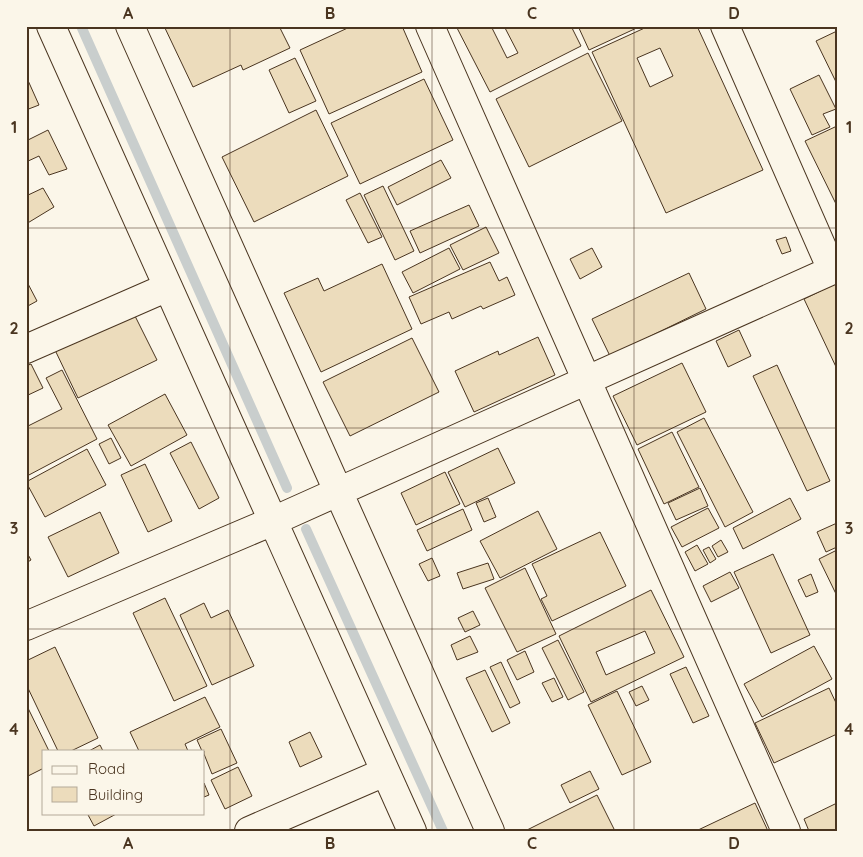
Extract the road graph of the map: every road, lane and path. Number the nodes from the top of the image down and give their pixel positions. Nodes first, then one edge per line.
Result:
1 (51, 26) edge
2 (130, 26) edge
3 (430, 26) edge
4 (726, 27) edge
5 (834, 269) edge
6 (168, 287) junction
7 (26, 349) edge
8 (587, 380) junction
9 (338, 492) junction
10 (273, 521) junction
11 (26, 626) edge
12 (385, 772) junction
13 (249, 831) edge
14 (412, 831) edge
15 (490, 831) edge
16 (786, 831) edge

1 - 6 street
2 - 9 street
3 - 8 street
4 - 5 street
5 - 8 street
6 - 7 street
6 - 10 street
8 - 9 street
8 - 16 street
9 - 10 street
9 - 15 street
10 - 11 street
10 - 12 street
12 - 13 street
12 - 14 street

